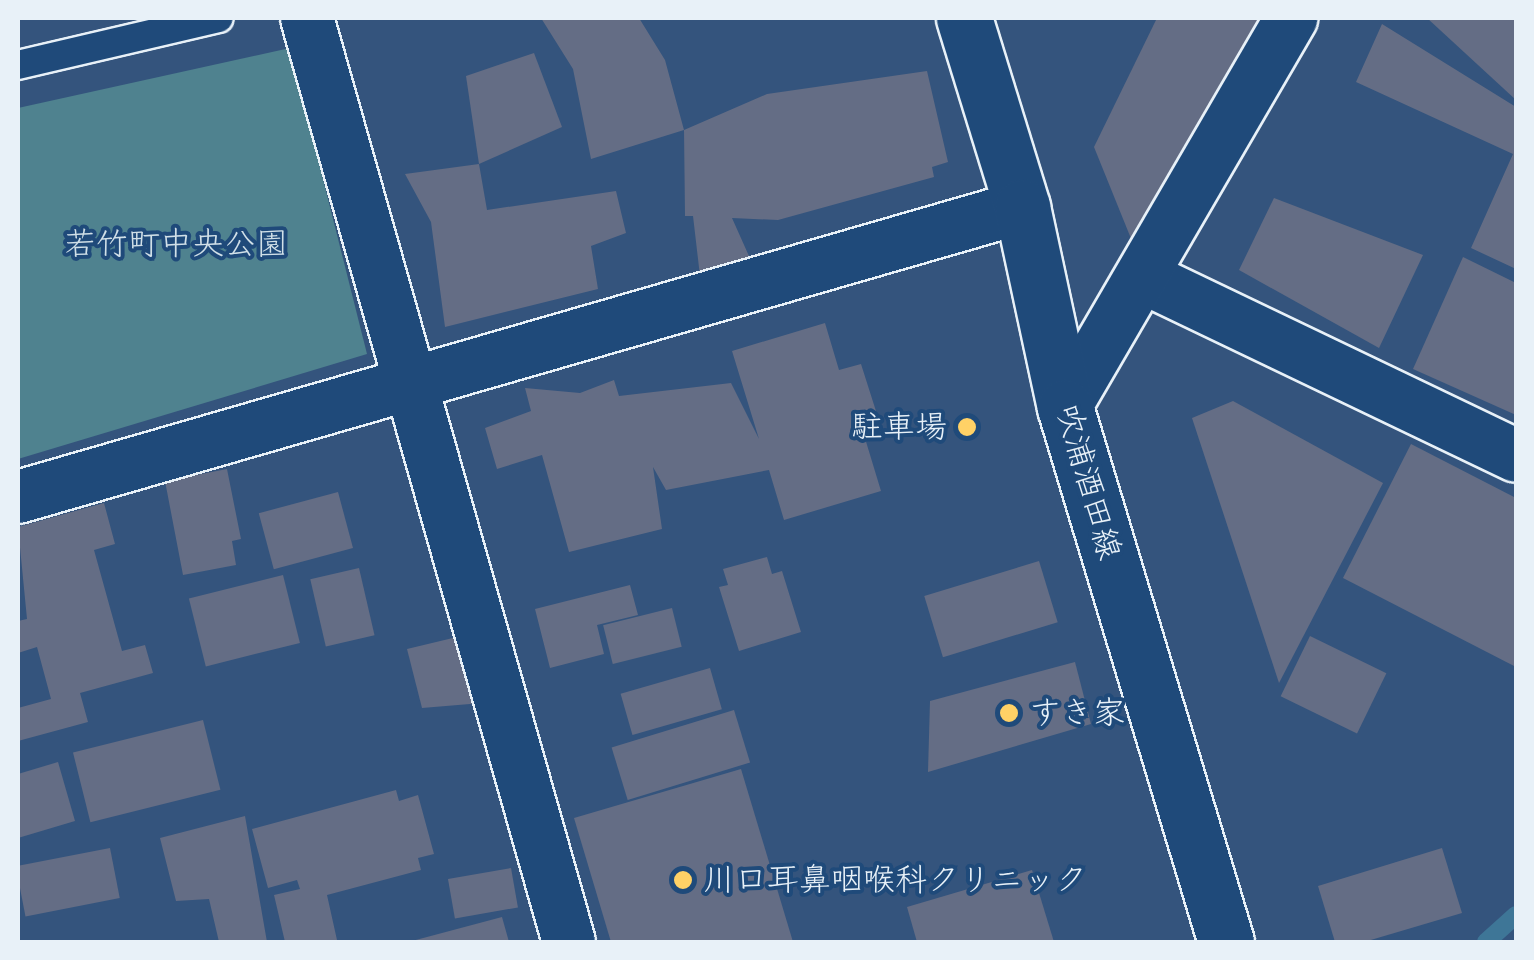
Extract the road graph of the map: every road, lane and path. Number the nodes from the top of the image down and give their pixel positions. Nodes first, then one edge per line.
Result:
1 (219, 18) edge
2 (307, 18) edge
3 (964, 18) edge
4 (1292, 18) edge
5 (18, 65) edge
6 (1022, 208) junction
7 (1145, 278) junction
8 (414, 388) junction
9 (1065, 407) junction
10 (1516, 456) edge
11 (18, 496) edge
12 (569, 942) edge
13 (1226, 942) edge

1 - 5 lane
2 - 8 street
3 - 6 main road, 吹浦酒田線
4 - 7 street
6 - 8 street
6 - 9 main road, 吹浦酒田線
7 - 9 street
7 - 10 street
8 - 11 street
8 - 12 street
9 - 13 main road, 吹浦酒田線

